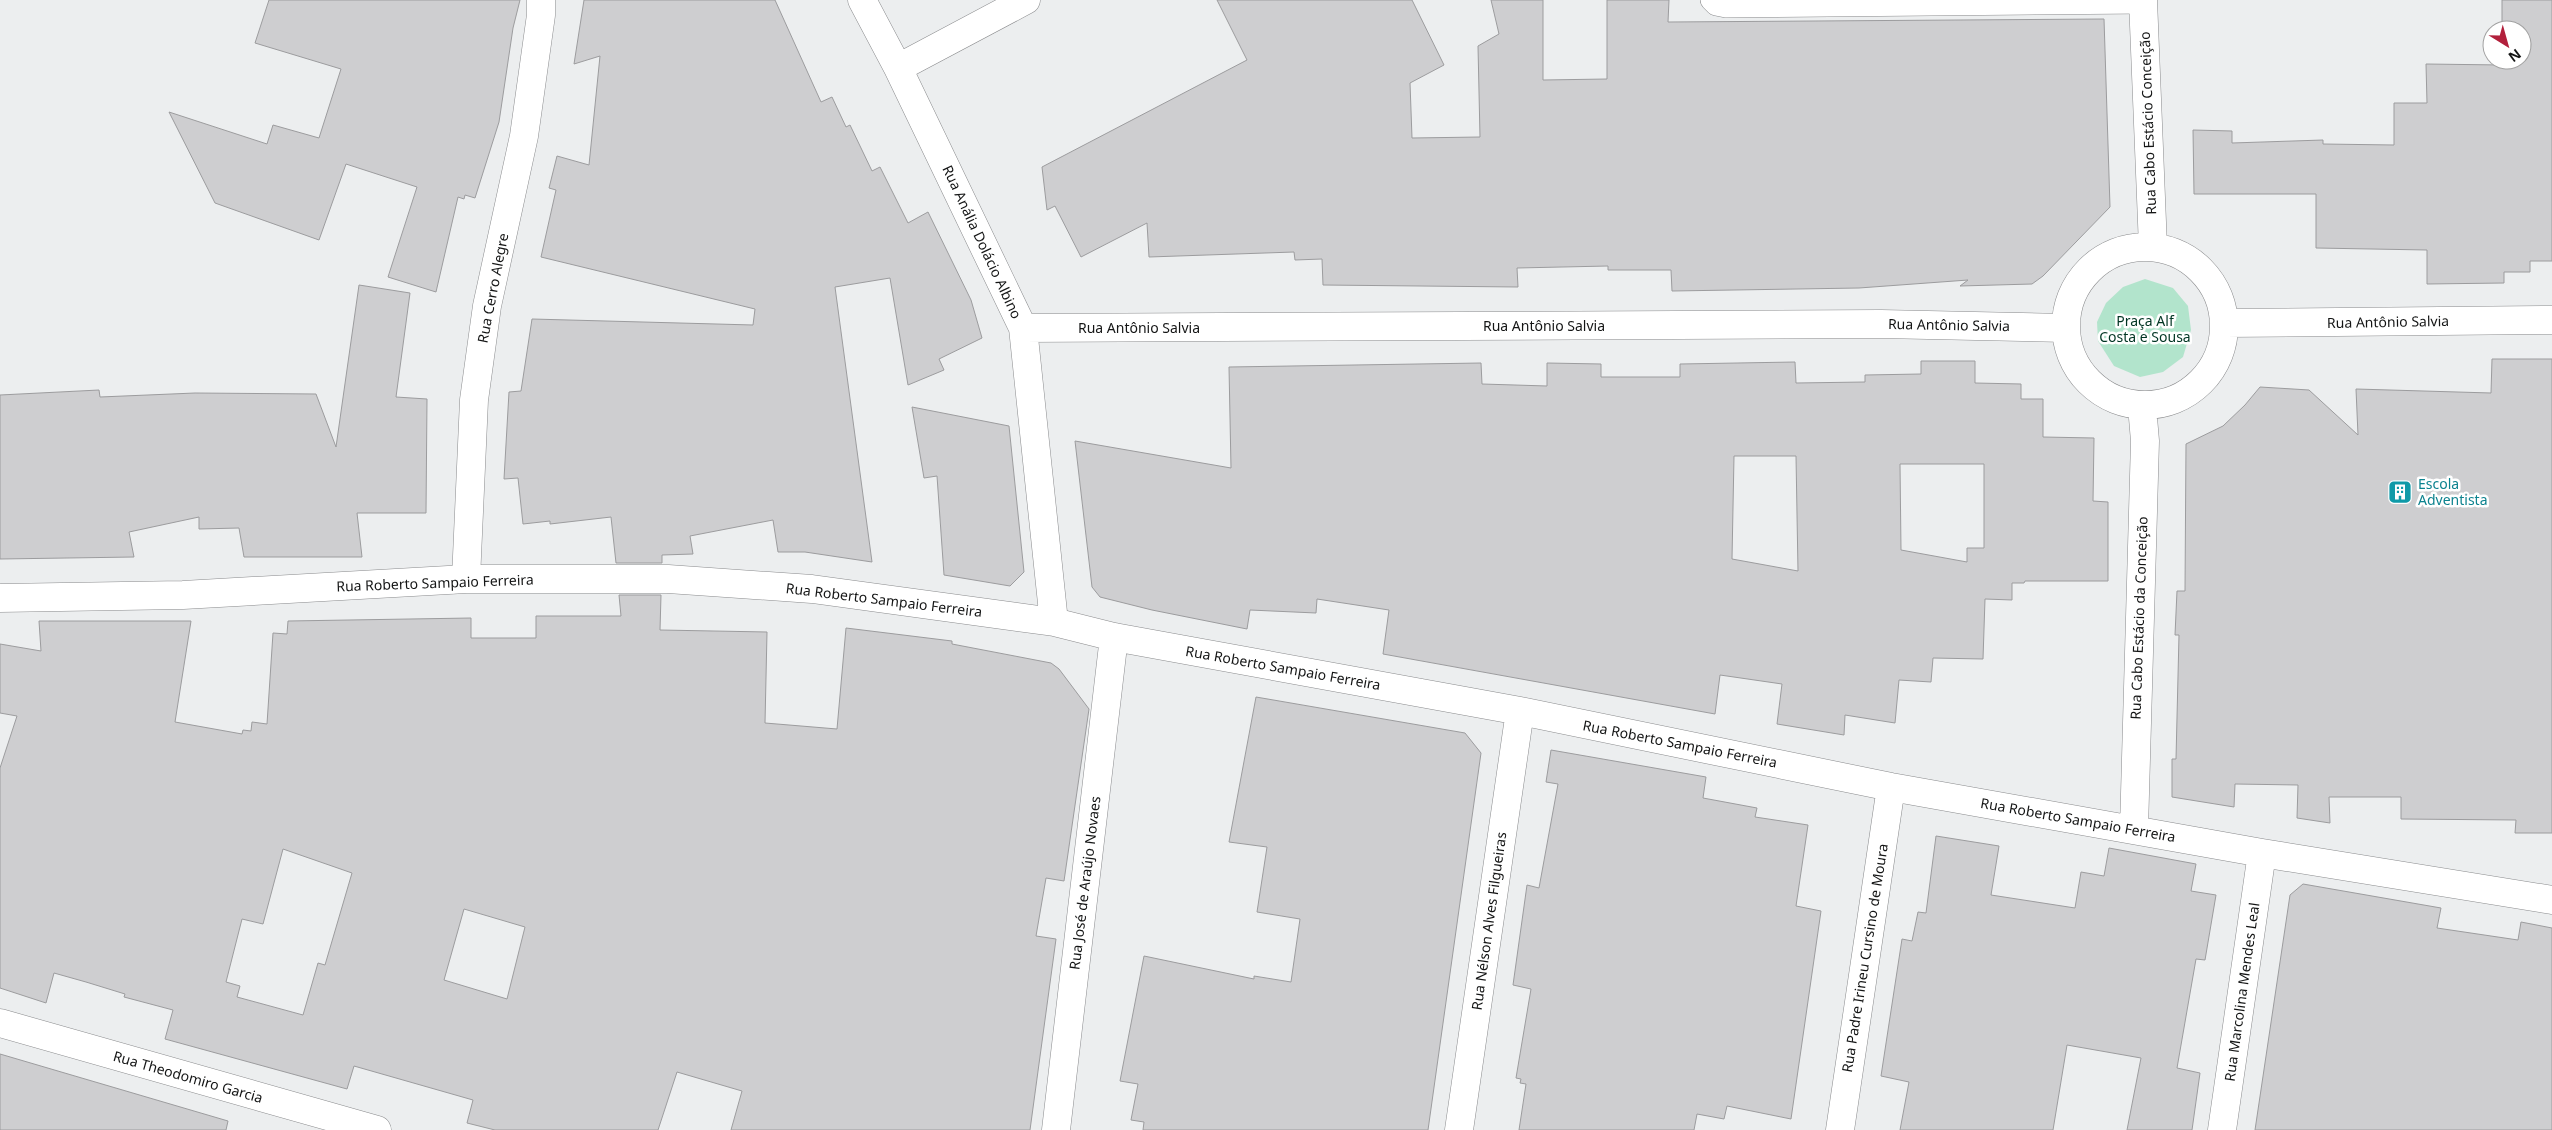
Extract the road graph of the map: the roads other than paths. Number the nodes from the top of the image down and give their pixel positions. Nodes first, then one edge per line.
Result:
1 (541, 0) edge
2 (862, 0) edge
3 (1026, 0) edge
4 (1711, 0) edge
5 (2143, 2) edge
6 (898, 68) junction
7 (2153, 247) junction
8 (2552, 320) edge
9 (2225, 323) junction
10 (1023, 328) junction
11 (2066, 328) junction
12 (2142, 406) junction
13 (466, 579) junction
14 (0, 598) edge
15 (1054, 622) junction
16 (1114, 637) junction
17 (1520, 711) junction
18 (1891, 787) junction
19 (2134, 830) junction
20 (2262, 853) junction
21 (2552, 900) edge
22 (0, 1023) edge
23 (377, 1130) edge
24 (1056, 1130) edge
25 (1459, 1130) edge
26 (1840, 1130) edge
27 (2222, 1130) edge

1 - 13 street, Rua Cerro Alegre
2 - 6 street, Rua Anália Dolácio Albino
3 - 6 street
4 - 5 lane
5 - 7 street, Rua Cabo Estácio Conceição
6 - 10 street, Rua Anália Dolácio Albino
7 - 9 street
7 - 11 street
8 - 9 street, Rua Antônio Salvia
9 - 12 street
10 - 11 street, Rua Antônio Salvia
10 - 15 street, Rua Anália Dolácio Albino
11 - 12 street
12 - 19 street, Rua Cabo Estácio da Conceição
13 - 14 street, Rua Roberto Sampaio Ferreira
13 - 15 street, Rua Roberto Sampaio Ferreira
15 - 16 street, Rua Roberto Sampaio Ferreira
16 - 17 street, Rua Roberto Sampaio Ferreira
16 - 24 street, Rua José de Araújo Novaes
17 - 18 street, Rua Roberto Sampaio Ferreira
17 - 25 street, Rua Nélson Alves Filgueiras
18 - 19 street, Rua Roberto Sampaio Ferreira
18 - 26 street, Rua Padre Irineu Cursino de Moura
19 - 20 street, Rua Roberto Sampaio Ferreira
20 - 21 street, Rua Roberto Sampaio Ferreira
20 - 27 street, Rua Marcolina Mendes Leal
22 - 23 street, Rua Theodomiro Garcia

